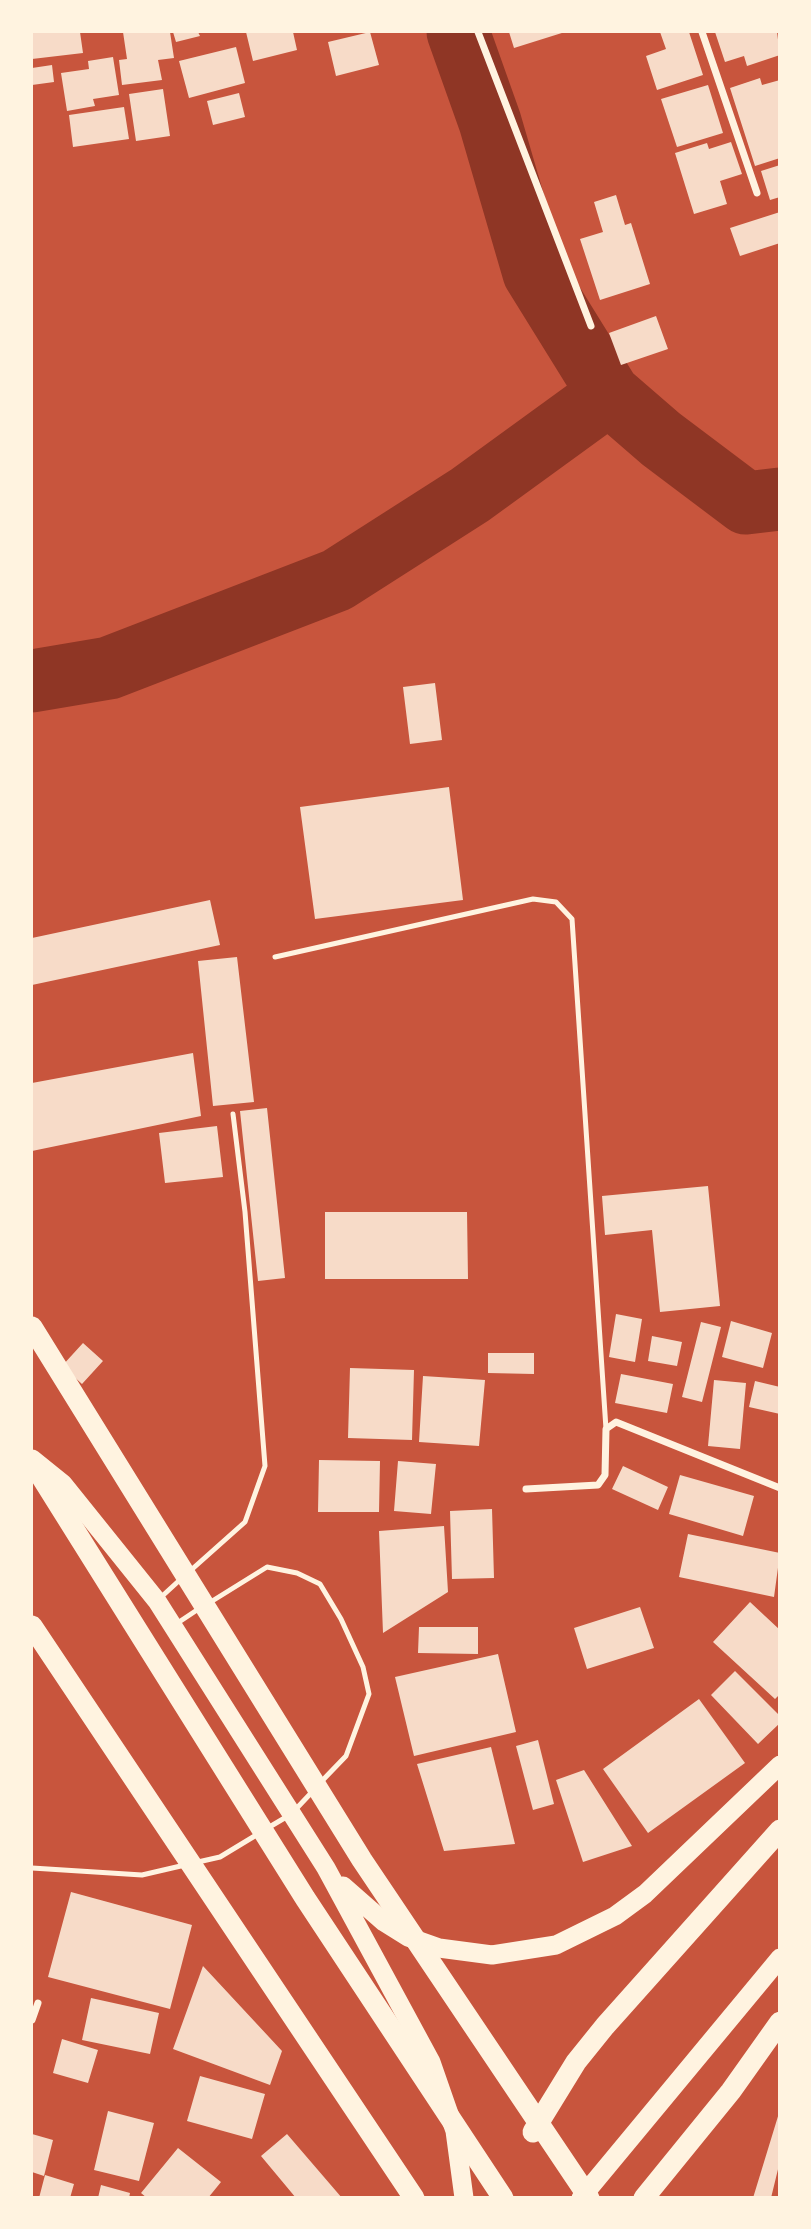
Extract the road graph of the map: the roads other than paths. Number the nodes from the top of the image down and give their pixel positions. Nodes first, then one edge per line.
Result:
1 (478, 32) edge
2 (702, 32) edge
3 (757, 193) dead end
4 (591, 326) dead end
5 (275, 957) dead end
6 (233, 1114) dead end
7 (32, 1327) edge
8 (606, 1429) junction
9 (32, 1460) edge
10 (779, 1488) edge
11 (526, 1489) dead end
12 (157, 1601) junction
13 (32, 1626) edge
14 (173, 1626) junction
15 (779, 1765) edge
16 (292, 1813) junction
17 (779, 1830) edge
18 (32, 1868) edge
19 (326, 1868) junction
20 (779, 1958) edge
21 (38, 2003) dead end
22 (32, 2020) edge
23 (779, 2022) edge
24 (533, 2132) dead end
25 (415, 2197) edge
26 (464, 2197) edge
27 (503, 2197) edge
28 (581, 2197) edge
29 (589, 2197) edge
30 (644, 2197) edge

1 - 4 street
2 - 3 street
5 - 8 lane
6 - 12 lane
7 - 29 highway
8 - 10 street
8 - 11 street
9 - 12 highway
9 - 27 highway
12 - 14 highway
13 - 25 highway
14 - 16 highway
14 - 16 lane
15 - 19 highway
16 - 18 lane
16 - 19 highway
17 - 24 highway
19 - 26 highway
20 - 28 highway
21 - 22 street
23 - 30 highway

